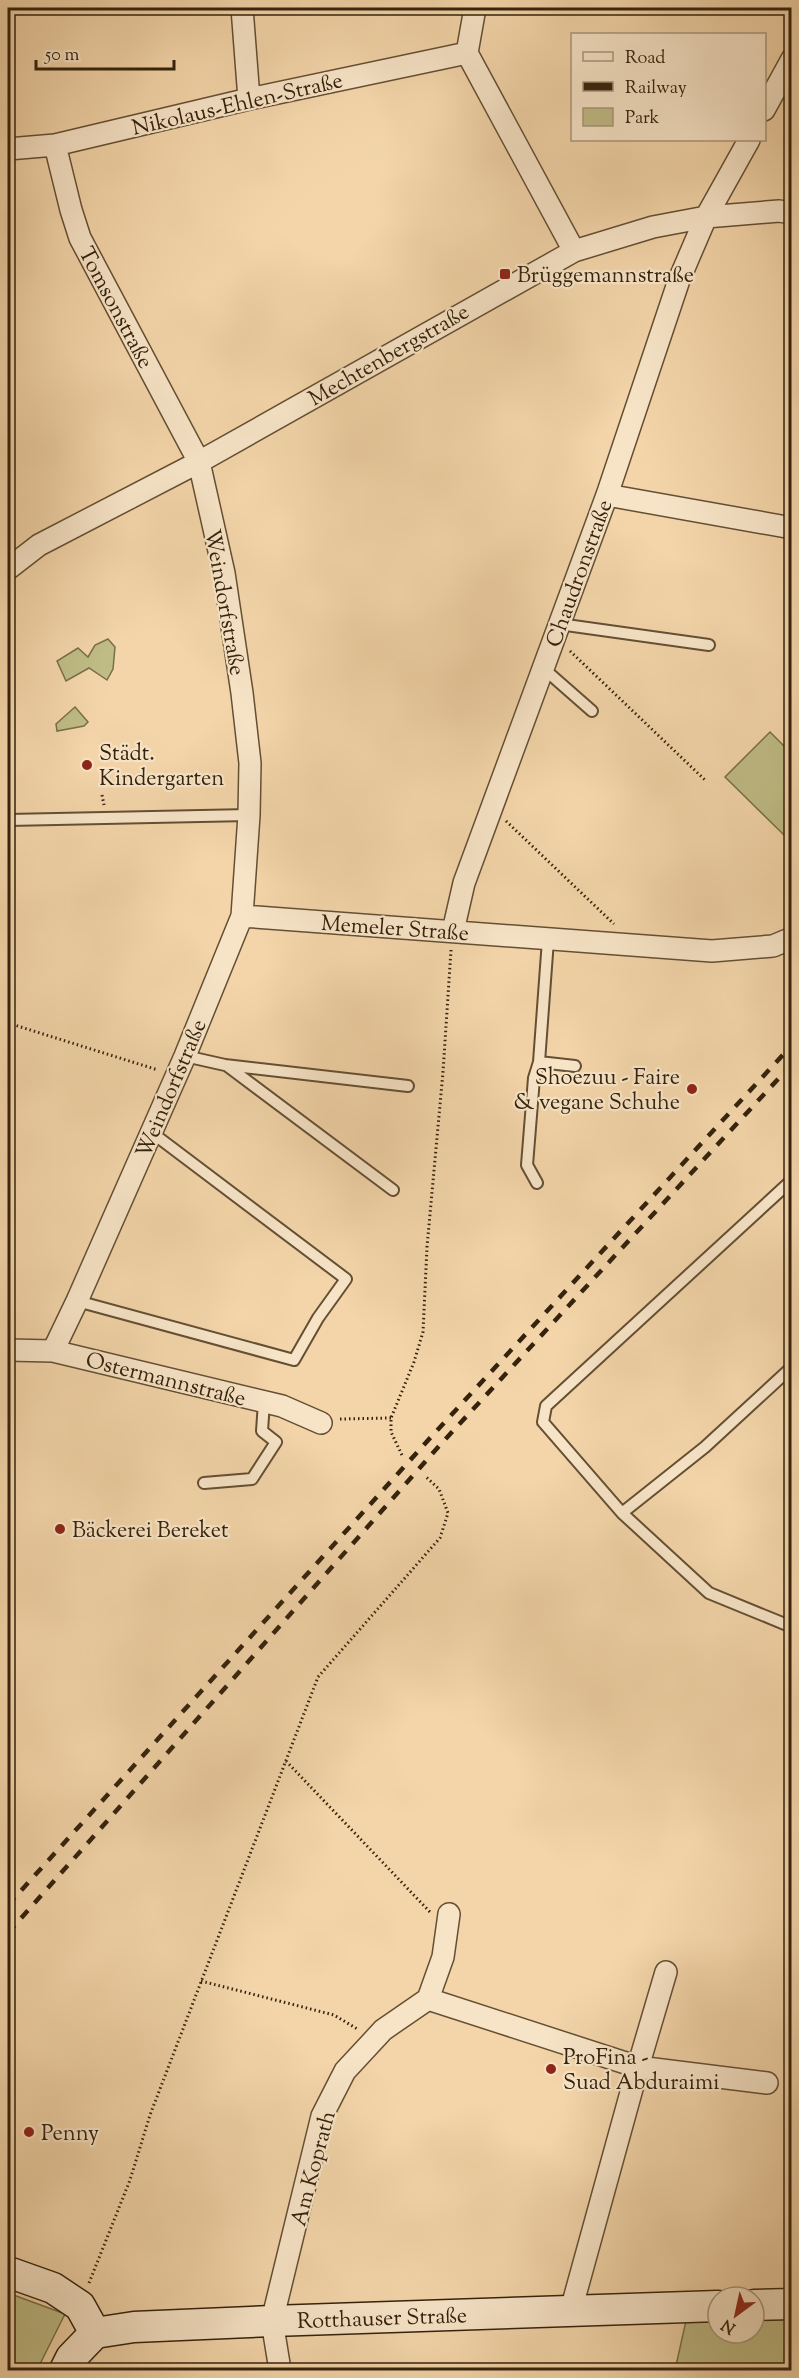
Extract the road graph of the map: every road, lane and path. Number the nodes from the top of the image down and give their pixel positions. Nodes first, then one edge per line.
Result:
1 (242, 8) edge
2 (475, 8) edge
3 (467, 53) junction
4 (792, 59) edge
5 (249, 99) junction
6 (766, 108) edge
7 (748, 141) edge
8 (55, 145) junction
9 (8, 149) edge
10 (792, 213) edge
11 (706, 217) junction
12 (574, 251) junction
13 (200, 462) junction
14 (607, 495) junction
15 (792, 528) edge
16 (8, 569) edge
17 (557, 630) junction
18 (709, 645) dead end
19 (543, 668) junction
20 (592, 711) dead end
21 (705, 780) dead end
22 (492, 807) junction
23 (249, 815) junction
24 (8, 820) edge
25 (242, 916) junction
26 (453, 931) junction
27 (792, 938) edge
28 (548, 940) junction
29 (617, 946) junction
30 (8, 1023) edge
31 (185, 1056) junction
32 (539, 1062) junction
33 (225, 1065) junction
34 (575, 1066) dead end
35 (176, 1076) junction
36 (408, 1086) dead end
37 (151, 1132) junction
38 (792, 1180) edge
39 (537, 1183) dead end
40 (393, 1190) dead end
41 (77, 1302) junction
42 (8, 1350) edge
43 (53, 1351) junction
44 (792, 1367) edge
45 (264, 1402) junction
46 (391, 1418) junction
47 (321, 1424) joint
48 (402, 1455) dead end
49 (425, 1476) dead end
50 (204, 1483) dead end
51 (622, 1513) junction
52 (792, 1627) edge
53 (286, 1761) junction
54 (448, 1922) joint
55 (666, 1972) dead end
56 (201, 1981) junction
57 (428, 1999) junction
58 (375, 2038) junction
59 (638, 2067) junction
60 (767, 2084) dead end
61 (8, 2272) edge
62 (792, 2304) edge
63 (766, 2305) edge
64 (80, 2306) junction
65 (706, 2306) edge
66 (571, 2310) junction
67 (272, 2320) junction
68 (95, 2333) junction
69 (65, 2370) edge
70 (280, 2370) edge

1 - 5 street
2 - 3 street
3 - 5 street, Nikolaus-Ehlen-Straße
3 - 12 street
4 - 6 street
5 - 8 street, Nikolaus-Ehlen-Straße
7 - 11 street
8 - 9 street, Nikolaus-Ehlen-Straße
8 - 13 street, Tomsonstraße
10 - 11 street, Mechtenbergstraße
11 - 12 street, Mechtenbergstraße
11 - 14 street, Chaudronstraße
12 - 13 street, Mechtenbergstraße
13 - 16 street, Mechtenbergstraße
13 - 23 street, Weindorfstraße
14 - 15 street
14 - 17 street, Chaudronstraße
17 - 18 lane
17 - 19 street, Chaudronstraße
17 - 21 path
19 - 20 lane
19 - 22 street, Chaudronstraße
22 - 26 street, Chaudronstraße
22 - 29 path
23 - 24 lane
23 - 25 street, Weindorfstraße
25 - 26 street, Memeler Straße
25 - 31 street, Weindorfstraße
26 - 28 street, Memeler Straße
26 - 46 path
27 - 29 street, Memeler Straße
28 - 29 street, Memeler Straße
28 - 32 lane
30 - 35 path
31 - 33 lane
31 - 35 street, Weindorfstraße
32 - 34 lane
32 - 39 lane
33 - 36 lane
33 - 40 lane
35 - 37 street, Weindorfstraße
37 - 41 street, Weindorfstraße
37 - 41 lane
38 - 51 lane
41 - 43 street, Weindorfstraße
42 - 43 street, Ostermannstraße
43 - 45 street, Ostermannstraße
44 - 51 lane
45 - 47 street, Ostermannstraße
45 - 50 lane
46 - 47 path
46 - 48 path
49 - 53 path
51 - 52 lane
53 - 54 path
53 - 56 path
54 - 57 street
55 - 59 street
56 - 58 path
56 - 64 path
57 - 58 street, Am Koprath
57 - 59 street
58 - 67 street, Am Koprath
59 - 60 street
59 - 66 street
61 - 64 main road
62 - 63 main road
64 - 68 main road
65 - 66 main road, Rotthauser Straße
66 - 67 main road, Rotthauser Straße
67 - 68 main road, Rotthauser Straße
67 - 70 street
68 - 69 main road

